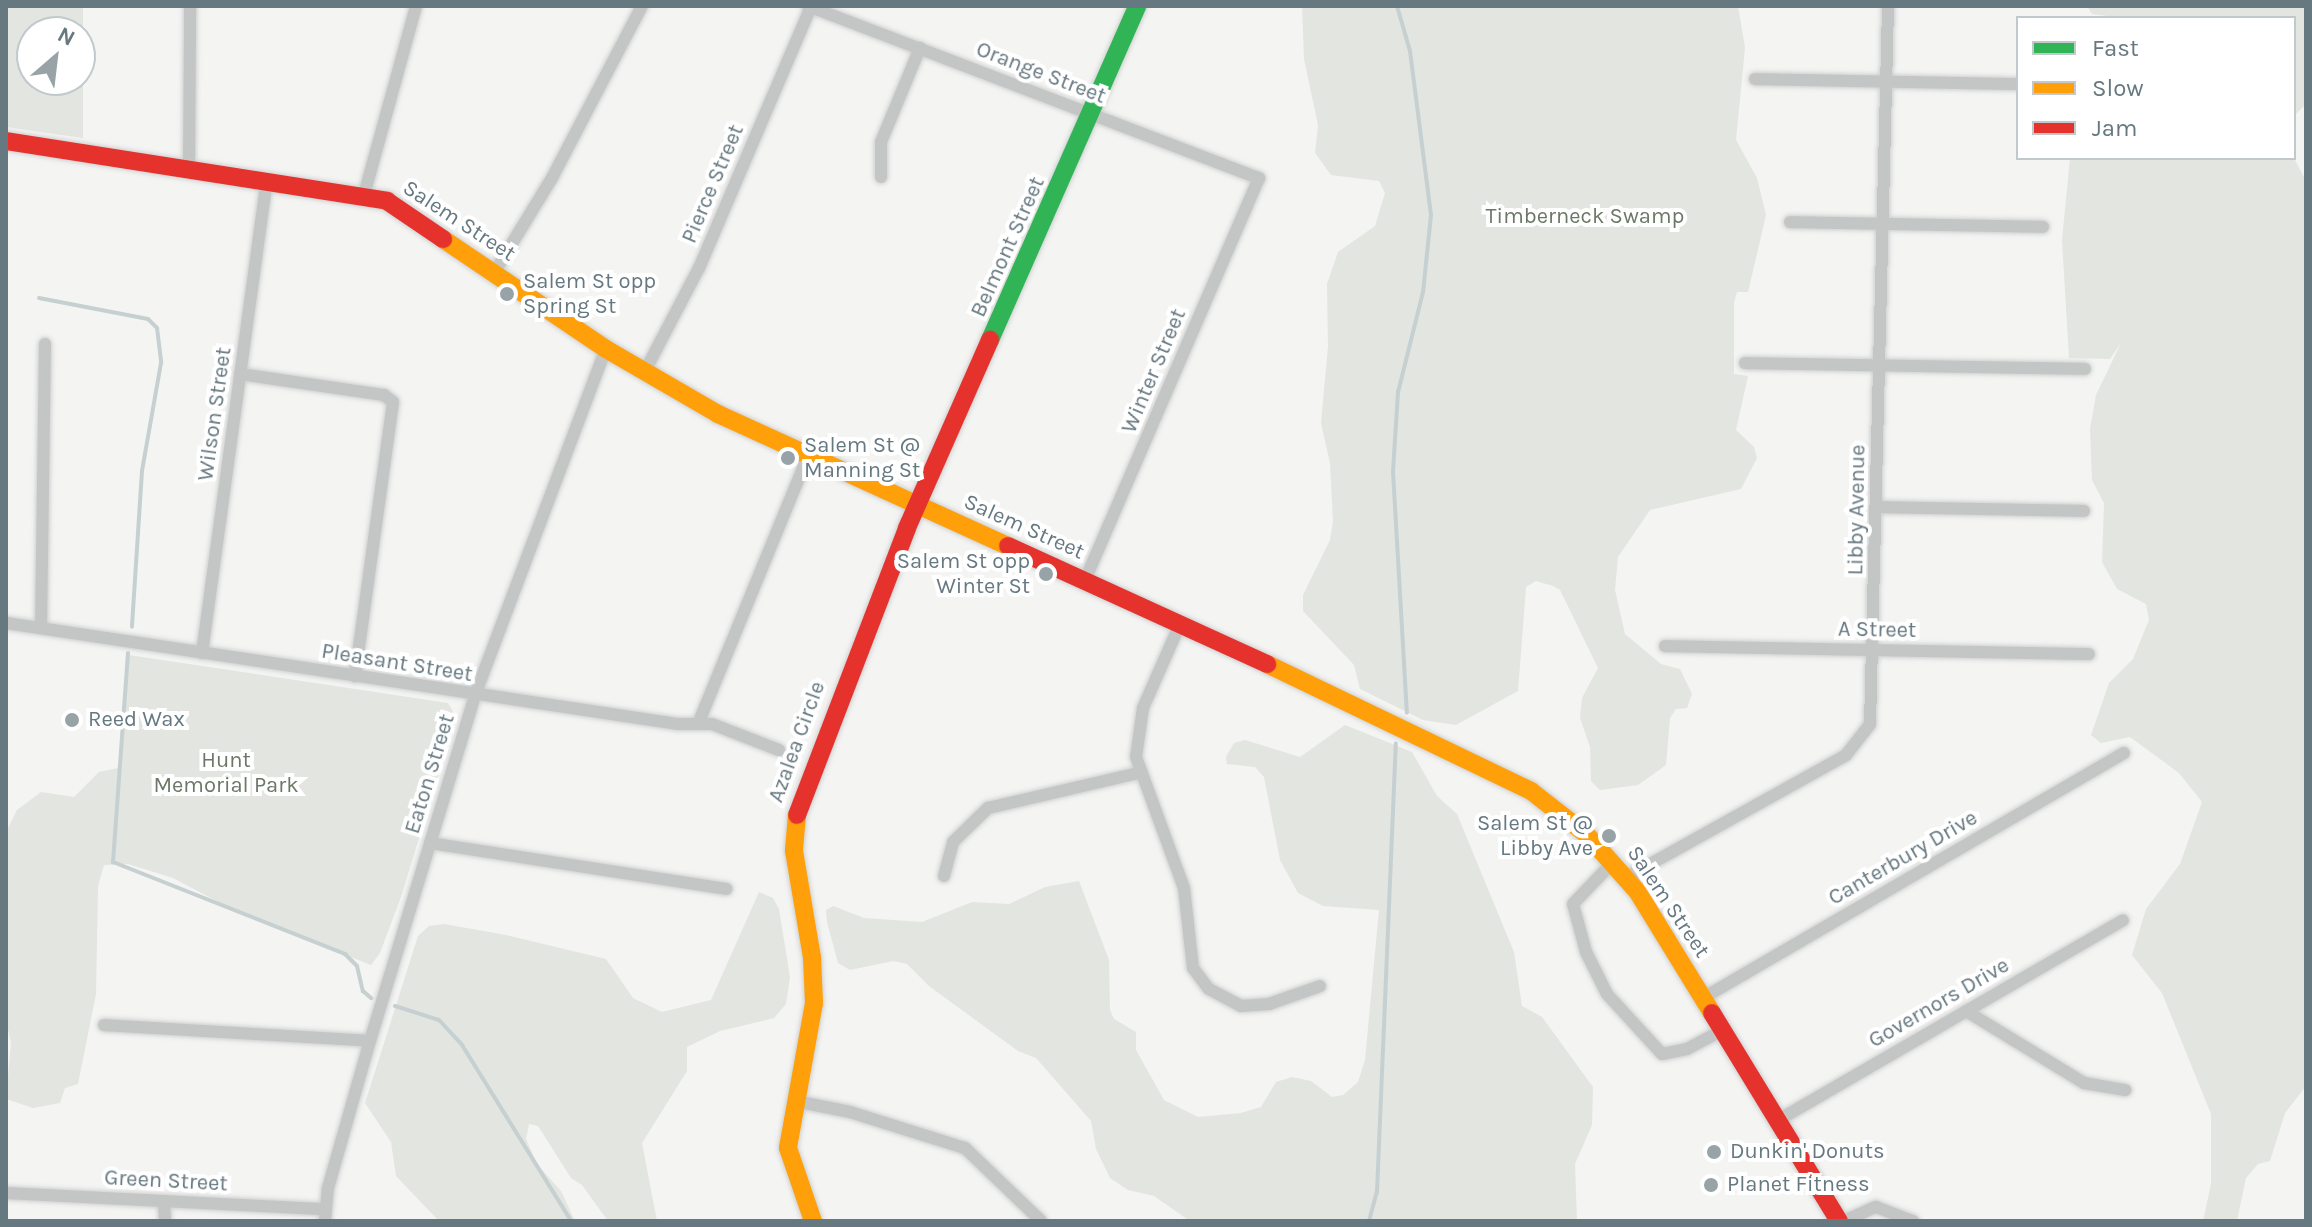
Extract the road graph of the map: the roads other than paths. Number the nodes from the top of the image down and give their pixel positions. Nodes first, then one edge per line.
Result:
1 (190, 6) edge
2 (416, 6) edge
3 (642, 6) edge
4 (1137, 6) edge
5 (1888, 6) edge
6 (810, 7) edge
7 (920, 48) junction
8 (1755, 79) dead end
9 (1886, 81) junction
10 (2016, 84) edge
11 (1092, 114) junction
12 (6, 141) edge
13 (189, 169) junction
14 (881, 177) dead end
15 (1259, 178) joint
16 (267, 180) junction
17 (364, 195) junction
18 (1790, 222) dead end
19 (1883, 224) junction
20 (2043, 227) dead end
21 (494, 273) junction
22 (45, 344) dead end
23 (606, 349) junction
24 (1745, 363) dead end
25 (1880, 365) junction
26 (2085, 369) dead end
27 (644, 373) junction
28 (240, 374) junction
29 (808, 456) junction
30 (918, 505) junction
31 (1877, 507) junction
32 (2084, 511) dead end
33 (1085, 581) junction
34 (6, 623) edge
35 (1180, 624) junction
36 (41, 628) junction
37 (1665, 646) dead end
38 (1873, 650) junction
39 (202, 653) junction
40 (2089, 654) dead end
41 (355, 676) junction
42 (475, 695) junction
43 (698, 724) junction
44 (779, 750) dead end
45 (2124, 753) dead end
46 (1138, 773) junction
47 (430, 843) junction
48 (1614, 861) junction
49 (944, 876) dead end
50 (1627, 877) junction
51 (726, 889) dead end
52 (2123, 920) dead end
53 (1320, 986) dead end
54 (1703, 998) junction
55 (1966, 1011) junction
56 (104, 1025) dead end
57 (1722, 1030) junction
58 (370, 1041) junction
59 (2125, 1090) dead end
60 (800, 1102) junction
61 (1775, 1122) junction
62 (6, 1193) edge
63 (164, 1201) junction
64 (325, 1215) edge
65 (165, 1221) edge
66 (813, 1221) edge
67 (1041, 1221) edge
68 (1841, 1221) edge
69 (1913, 1221) edge

1 - 13 street
2 - 17 street
3 - 21 street
4 - 11 main road, Belmont Street
5 - 9 street, Libby Avenue
6 - 7 street, Orange Street
6 - 27 street, Pierce Street
7 - 11 street, Orange Street
7 - 14 street
8 - 9 street
9 - 10 street
9 - 19 street, Libby Avenue
11 - 15 street, Orange Street
11 - 30 main road, Belmont Street
12 - 13 main road, Salem Street
13 - 16 main road, Salem Street
15 - 33 street, Winter Street
16 - 17 main road, Salem Street
16 - 28 street, Wilson Street
17 - 21 main road, Salem Street
18 - 19 street
19 - 20 street
19 - 25 street, Libby Avenue
21 - 23 main road, Salem Street
22 - 36 street
23 - 27 main road, Salem Street
23 - 42 street, Eaton Street
24 - 25 street
25 - 26 street
25 - 31 street, Libby Avenue
27 - 29 main road, Salem Street
28 - 39 street, Wilson Street
28 - 41 street
29 - 30 main road, Salem Street
29 - 43 street
30 - 33 main road, Salem Street
30 - 60 main road, Azalea Circle
31 - 32 street
31 - 38 street, Libby Avenue
33 - 35 main road, Salem Street
34 - 36 street, Pleasant Street
35 - 46 street
35 - 48 main road, Salem Street
36 - 39 street, Pleasant Street
37 - 38 street, A Street
38 - 40 street, A Street
38 - 50 street, Libby Avenue
39 - 41 street, Pleasant Street
41 - 42 street, Pleasant Street
42 - 43 street, Pleasant Street
42 - 47 street, Eaton Street
43 - 44 street, Pleasant Street
45 - 54 street, Canterbury Drive
46 - 49 street
46 - 53 street
47 - 51 street
47 - 58 street, Eaton Street
48 - 50 main road, Salem Street
48 - 57 street
50 - 54 main road, Salem Street
52 - 55 street, Governors Drive
54 - 57 main road, Salem Street
55 - 59 street
55 - 61 street, Governors Drive
56 - 58 street
57 - 61 main road, Salem Street
58 - 64 street, Eaton Street
60 - 66 main road, Azalea Circle
60 - 67 street
61 - 68 main road, Salem Street
62 - 63 street, Green Street
63 - 64 street, Green Street
63 - 65 street
68 - 69 street

